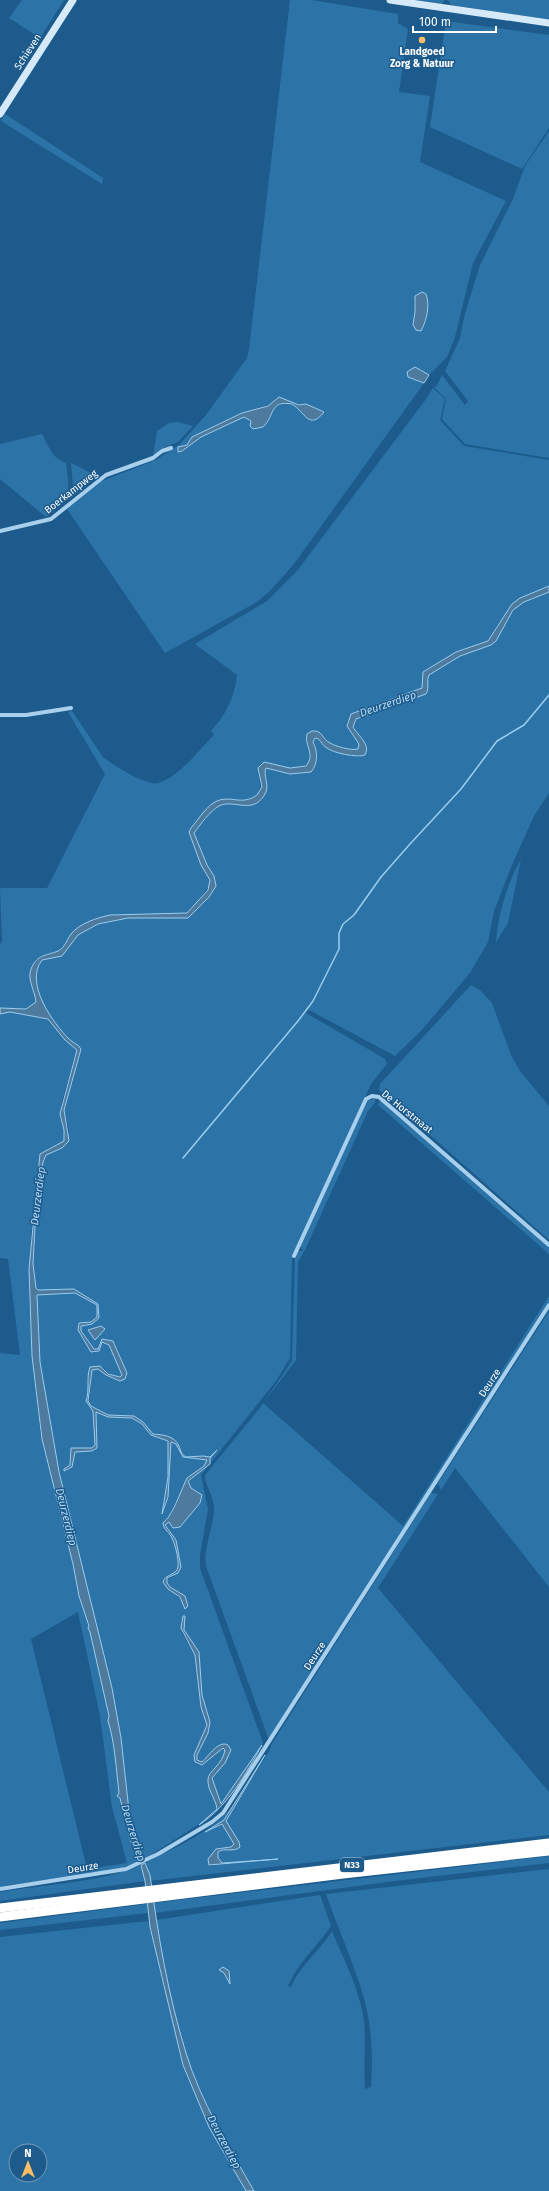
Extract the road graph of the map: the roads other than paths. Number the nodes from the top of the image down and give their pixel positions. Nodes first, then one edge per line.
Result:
1 (73, 0) edge
2 (390, 0) edge
3 (549, 23) edge
4 (0, 114) edge
5 (170, 448) dead end
6 (0, 531) edge
7 (71, 708) dead end
8 (0, 715) edge
9 (549, 1245) edge
10 (294, 1256) dead end
11 (549, 1305) edge
12 (549, 1843) edge
13 (549, 1852) edge
14 (0, 1889) edge
15 (155, 1893) junction
16 (144, 1894) junction
17 (0, 1908) edge
18 (0, 1917) edge

1 - 4 main road, Schieven
2 - 3 main road
5 - 6 street, Boerkampweg
7 - 8 street
9 - 10 street, De Horstmaat
11 - 14 street, Deurze
12 - 15 highway, N33
13 - 15 highway, N33
15 - 16 highway, N33
16 - 17 highway, N33
16 - 18 highway, N33

